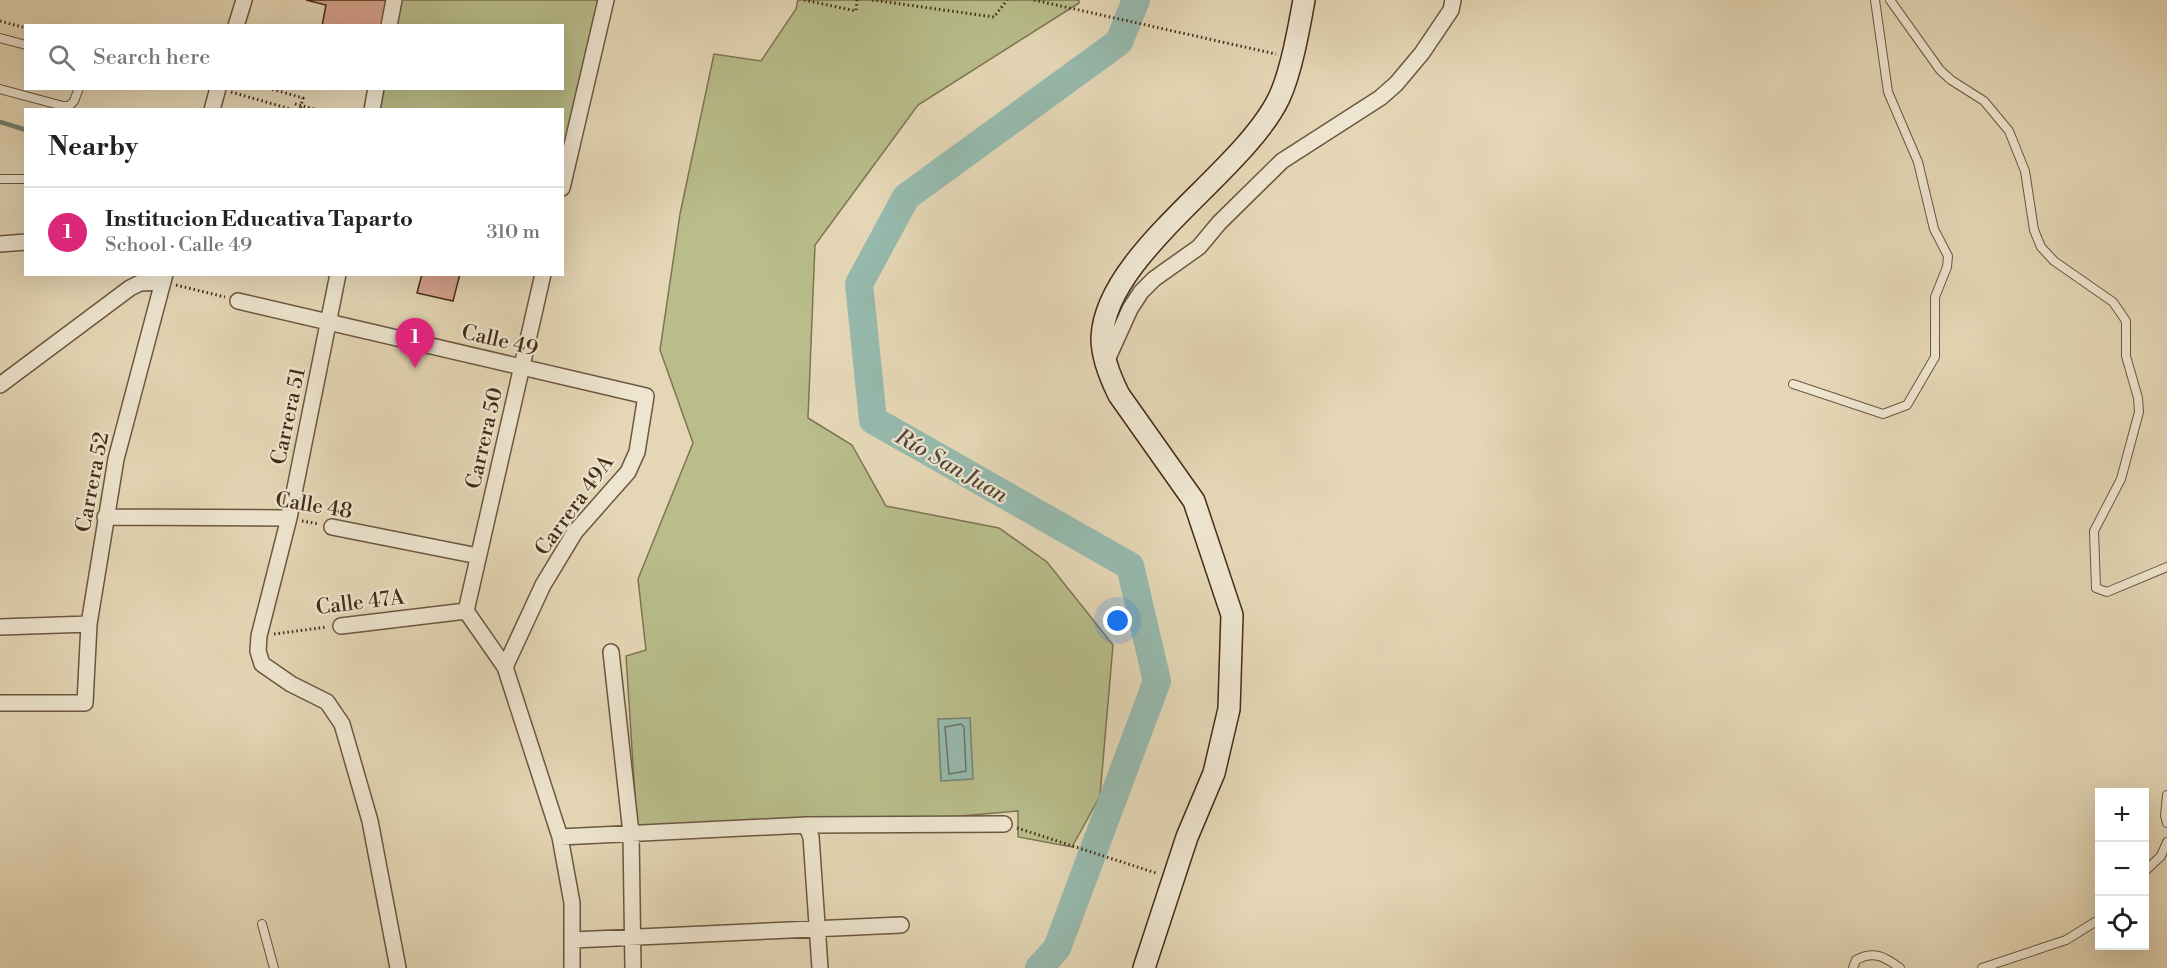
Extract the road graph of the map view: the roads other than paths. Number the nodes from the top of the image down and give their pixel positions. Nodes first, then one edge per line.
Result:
1 (244, 0) edge
2 (394, 0) edge
3 (606, 0) edge
4 (1304, 0) edge
5 (1453, 0) edge
6 (1875, 0) edge
7 (1890, 0) edge
8 (237, 24) edge
9 (389, 24) edge
10 (0, 38) edge
11 (24, 44) edge
12 (0, 89) edge
13 (78, 90) edge
14 (218, 90) edge
15 (376, 90) edge
16 (70, 107) edge
17 (213, 108) edge
18 (372, 108) edge
19 (0, 179) edge
20 (24, 179) edge
21 (564, 179) edge
22 (24, 242) edge
23 (0, 244) edge
24 (338, 276) edge
25 (543, 276) edge
26 (163, 278) edge
27 (238, 301) road end
28 (329, 322) junction
29 (1107, 360) junction
30 (521, 367) junction
31 (1793, 384) dead end
32 (0, 385) edge
33 (646, 396) joint
34 (105, 517) junction
35 (289, 518) junction
36 (332, 527) road end
37 (478, 556) junction
38 (2167, 567) edge
39 (466, 610) junction
40 (89, 624) junction
41 (341, 626) road end
42 (0, 627) edge
43 (611, 652) dead end
44 (505, 667) junction
45 (0, 703) edge
46 (2167, 795) edge
47 (2167, 823) edge
48 (1004, 824) dead end
49 (806, 825) junction
50 (631, 833) junction
51 (560, 837) junction
52 (2167, 842) edge
53 (2149, 868) edge
54 (2095, 922) edge
55 (262, 924) dead end
56 (901, 925) dead end
57 (818, 929) junction
58 (632, 937) junction
59 (573, 940) junction
60 (274, 968) edge
61 (398, 968) edge
62 (572, 968) edge
63 (633, 968) edge
64 (820, 968) edge
65 (1144, 968) edge
66 (1853, 968) edge
67 (1900, 968) edge
68 (1982, 968) edge

1 - 8 street
2 - 9 street
3 - 21 street
4 - 29 main road
5 - 29 street
6 - 31 lane
7 - 38 lane
10 - 11 lane
12 - 16 lane
13 - 16 lane
14 - 17 street
15 - 18 street
19 - 20 lane
22 - 23 street
24 - 28 street, Carrera 51
25 - 30 street, Carrera 50
26 - 32 street
26 - 34 street, Carrera 52
27 - 28 street, Calle 49
28 - 30 street, Calle 49
28 - 35 street, Carrera 51
29 - 65 main road
30 - 33 street, Calle 49
30 - 37 street, Carrera 50
33 - 44 street, Carrera 49A
34 - 35 street, Calle 48
34 - 40 street, Carrera 52
35 - 61 street, Carrera 51
36 - 37 street, Calle 48
37 - 39 street, Carrera 50
39 - 41 street, Calle 47A
39 - 44 street
40 - 42 street
40 - 45 street, Carrera 52
43 - 50 street
44 - 51 street
46 - 47 lane
48 - 49 street
49 - 50 street
49 - 57 street
50 - 51 street
50 - 58 street
51 - 59 street
52 - 53 lane
54 - 68 lane
55 - 60 lane
56 - 57 street
57 - 58 street
57 - 64 street
58 - 59 street
58 - 63 street
59 - 62 street
66 - 67 lane

